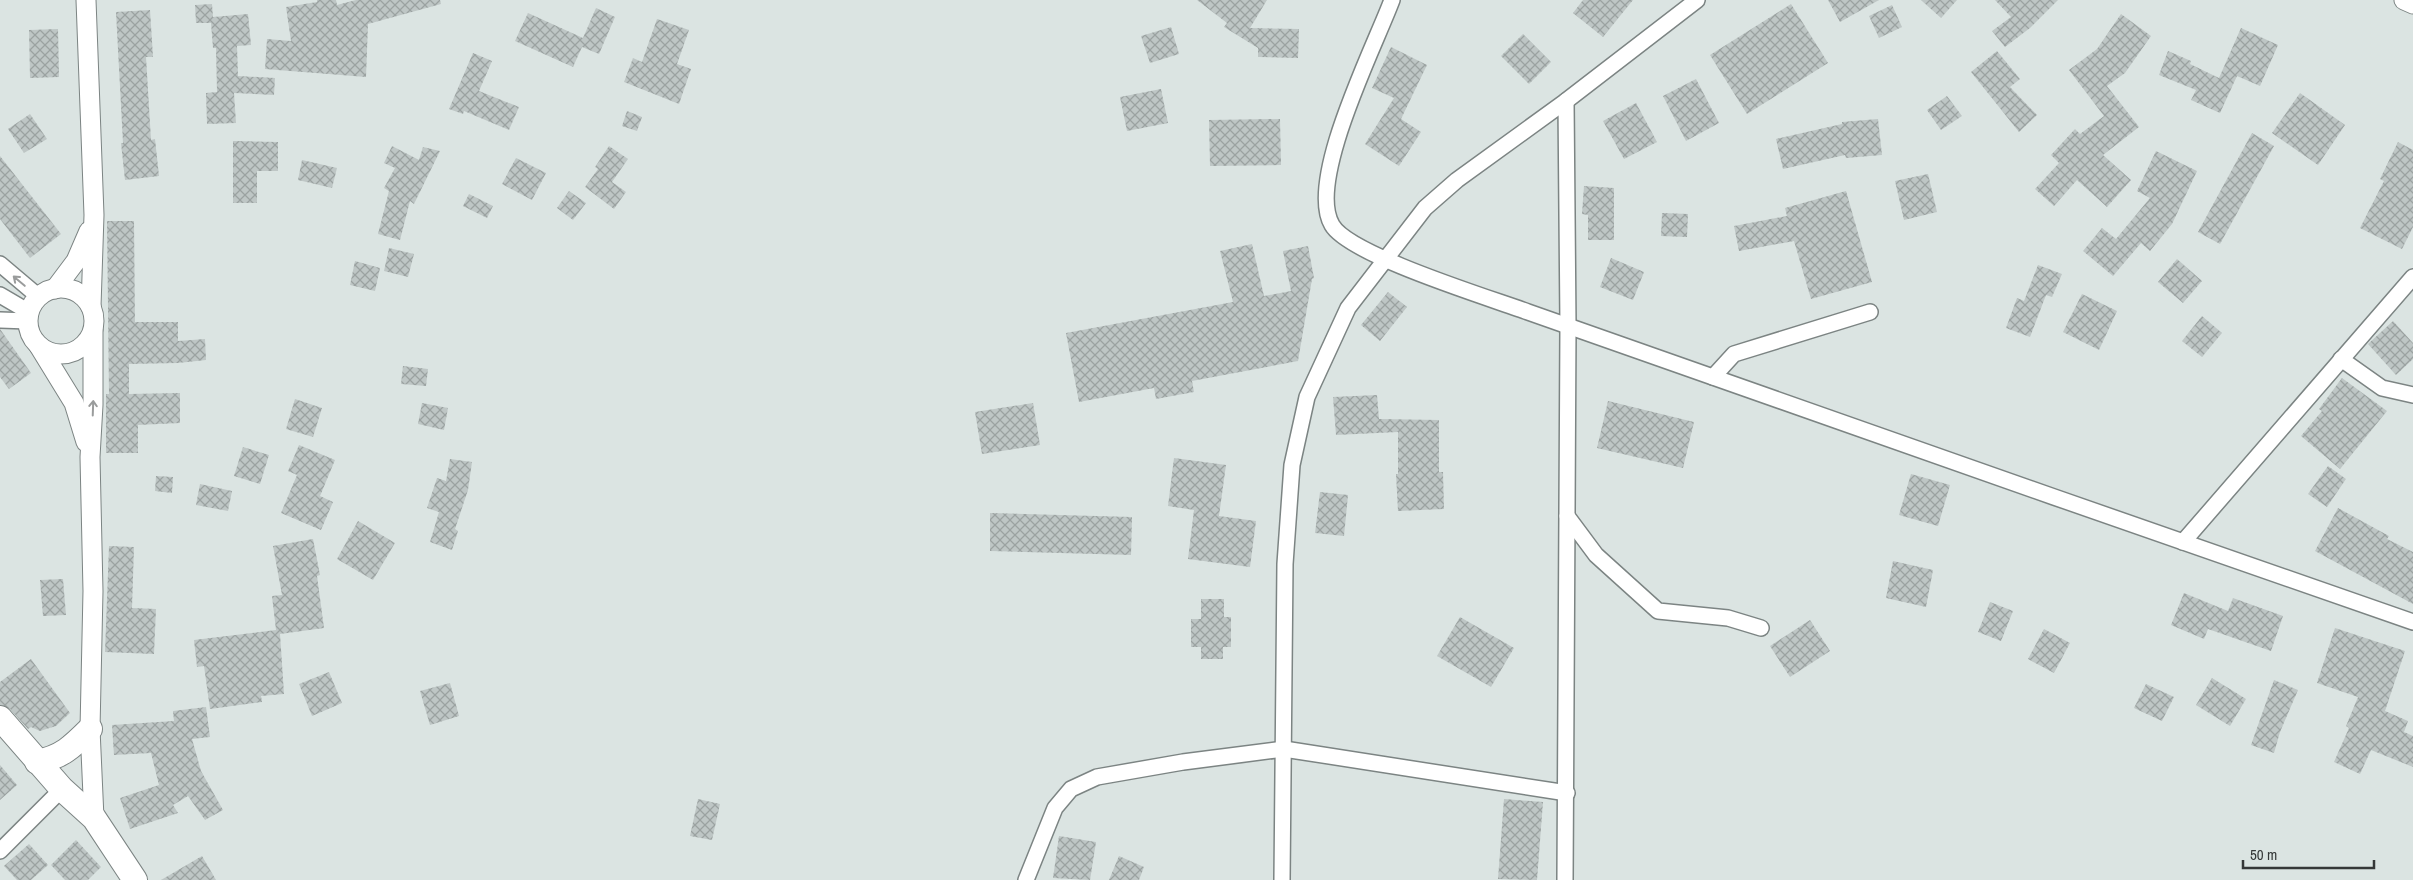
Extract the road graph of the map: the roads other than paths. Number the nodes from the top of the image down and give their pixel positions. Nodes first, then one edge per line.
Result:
1 (86, 0) edge
2 (1392, 0) edge
3 (1697, 0) edge
4 (2404, 0) edge
5 (2413, 4) edge
6 (1566, 101) junction
7 (94, 215) junction
8 (1385, 260) junction
9 (0, 264) edge
10 (2413, 277) edge
11 (0, 295) edge
12 (38, 305) junction
13 (91, 307) junction
14 (1870, 312) dead end
15 (0, 320) edge
16 (1568, 326) junction
17 (93, 331) junction
18 (38, 345) junction
19 (2341, 359) junction
20 (1713, 377) junction
21 (2413, 395) edge
22 (90, 457) junction
23 (1567, 516) junction
24 (2182, 542) junction
25 (2413, 622) edge
26 (1761, 628) dead end
27 (0, 718) edge
28 (90, 729) junction
29 (1284, 749) junction
30 (37, 762) junction
31 (62, 789) junction
32 (1567, 793) junction
33 (94, 818) junction
34 (0, 851) edge
35 (135, 880) edge
36 (1026, 880) edge
37 (1282, 880) edge
38 (1566, 880) edge

1 - 7 street
2 - 8 street
3 - 6 street
4 - 5 street
6 - 8 street
6 - 16 street
7 - 12 street
7 - 13 street
8 - 16 street
8 - 29 street
12 -> 9 street
10 - 19 street
11 - 12 street
12 - 13 street
12 - 15 street
12 - 18 street
13 - 17 street
14 - 20 street
16 - 20 street
16 - 23 street
17 - 18 street
22 -> 17 street
18 - 22 street
19 - 21 street
19 - 24 street
20 - 24 street
22 - 28 street
23 - 26 street
23 - 32 street
24 - 25 street
27 - 30 main road
28 - 30 main road
28 - 33 street
29 - 32 street
29 - 36 street
29 - 37 street
30 - 31 main road
31 - 33 main road
31 - 34 street
32 - 38 street
33 - 35 main road

